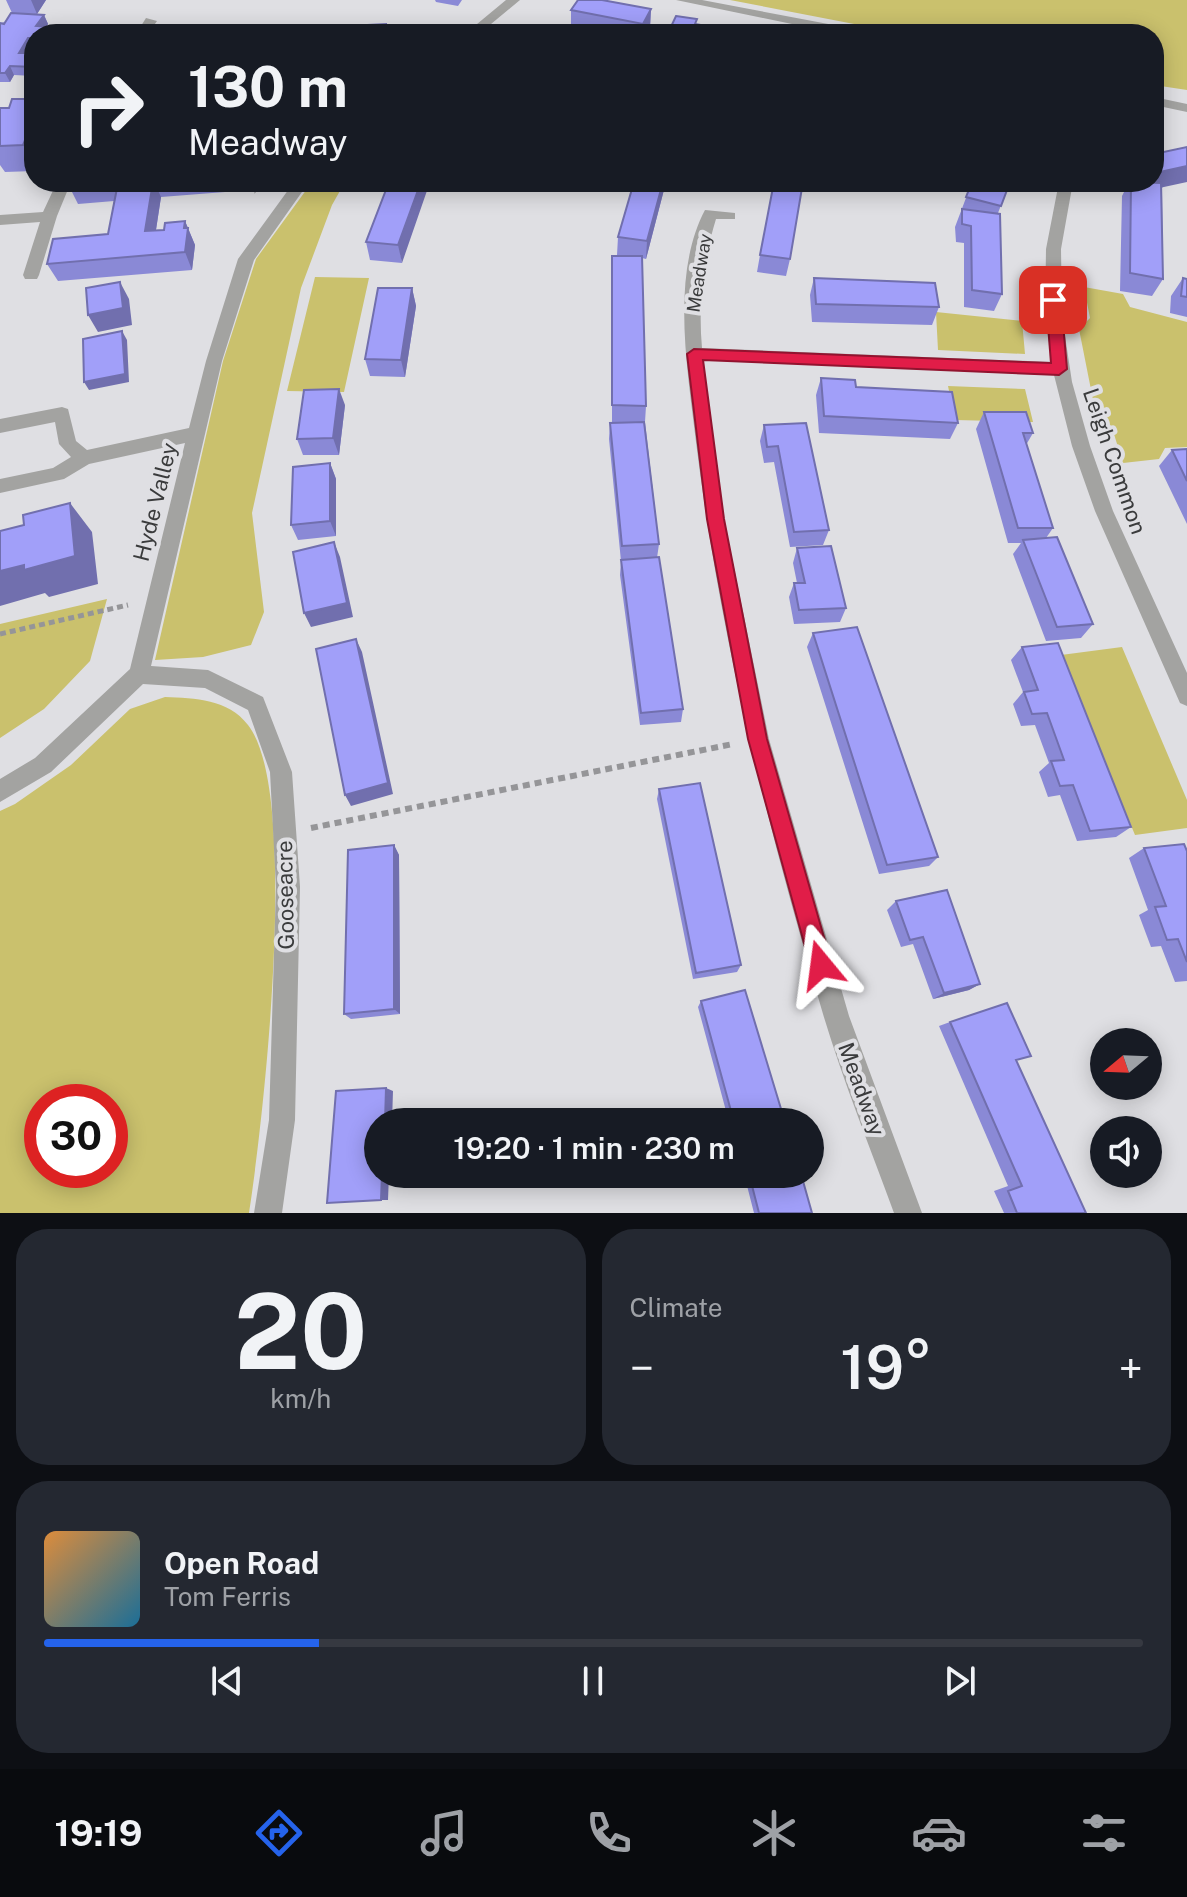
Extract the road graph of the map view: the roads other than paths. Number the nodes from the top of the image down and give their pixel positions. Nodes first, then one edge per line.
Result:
1 (514, 0) edge
2 (682, 0) edge
3 (151, 21) dead end
4 (149, 24) edge
5 (484, 24) edge
6 (808, 24) edge
7 (1164, 103) edge
8 (1187, 108) edge
9 (60, 192) edge
10 (293, 192) edge
11 (1064, 192) edge
12 (49, 216) junction
13 (730, 216) dead end
14 (0, 220) edge
15 (31, 275) dead end
16 (694, 354) junction
17 (1059, 369) junction
18 (0, 426) edge
19 (197, 432) junction
20 (84, 458) junction
21 (0, 486) edge
22 (139, 674) junction
23 (1187, 696) edge
24 (0, 791) edge
25 (268, 1213) edge
26 (908, 1213) edge

1 - 5 street
2 - 6 street
3 - 4 street
7 - 8 street
9 - 12 street
10 - 19 street, Hyde Valley
11 - 17 street, Leigh Common
12 - 14 street
12 - 15 street
13 - 16 street, Meadway
16 - 17 street
16 - 26 street, Meadway
17 - 23 street, Leigh Common
18 - 20 street
19 - 20 street
19 - 22 street, Hyde Valley
20 - 21 street
22 - 24 street
22 - 25 street, Gooseacre

